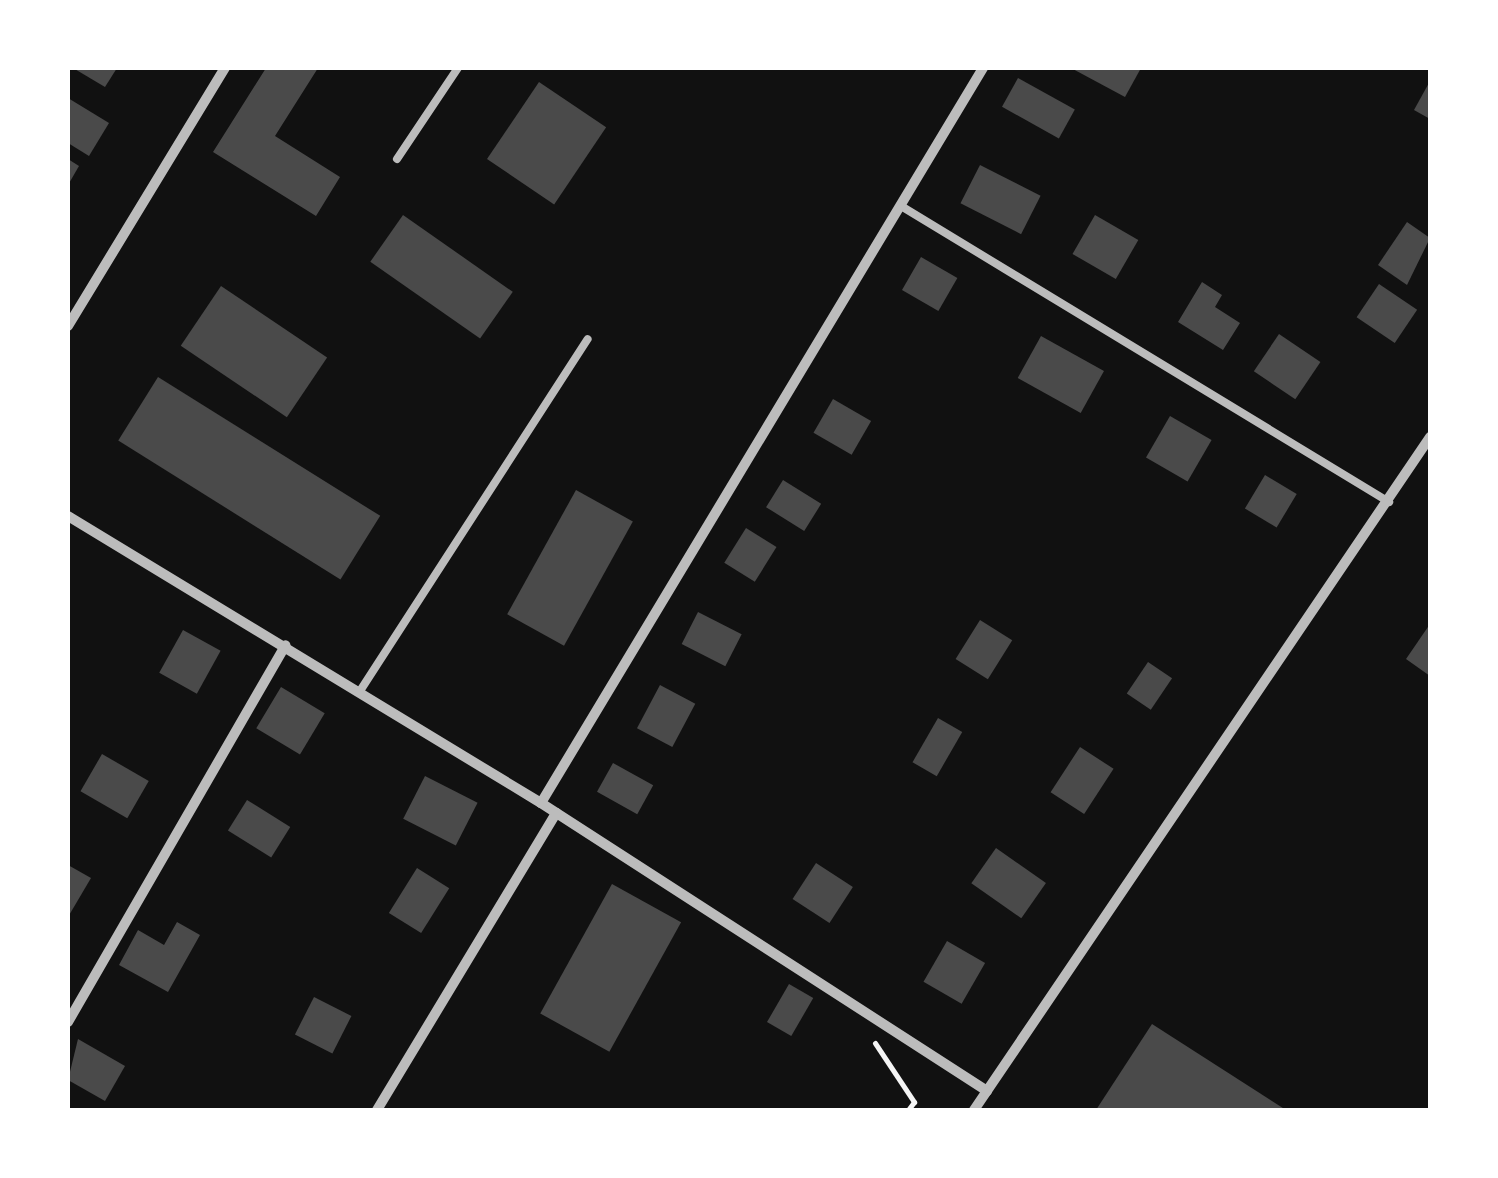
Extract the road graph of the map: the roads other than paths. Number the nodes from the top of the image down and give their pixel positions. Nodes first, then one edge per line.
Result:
1 (225, 68) edge
2 (458, 68) edge
3 (982, 68) edge
4 (397, 159) dead end
5 (902, 206) junction
6 (68, 326) edge
7 (588, 339) dead end
8 (1430, 437) edge
9 (1389, 502) junction
10 (68, 516) edge
11 (286, 645) junction
12 (360, 691) junction
13 (542, 804) junction
14 (556, 813) junction
15 (68, 1022) edge
16 (987, 1092) junction
17 (377, 1110) edge
18 (974, 1110) edge

1 - 6 street
2 - 4 lane
3 - 5 street
5 - 9 lane
5 - 13 street
7 - 12 lane
8 - 9 street
9 - 16 street
10 - 11 street
11 - 12 street
11 - 15 street
12 - 13 street
13 - 14 street
14 - 16 street
14 - 17 street
16 - 18 street

